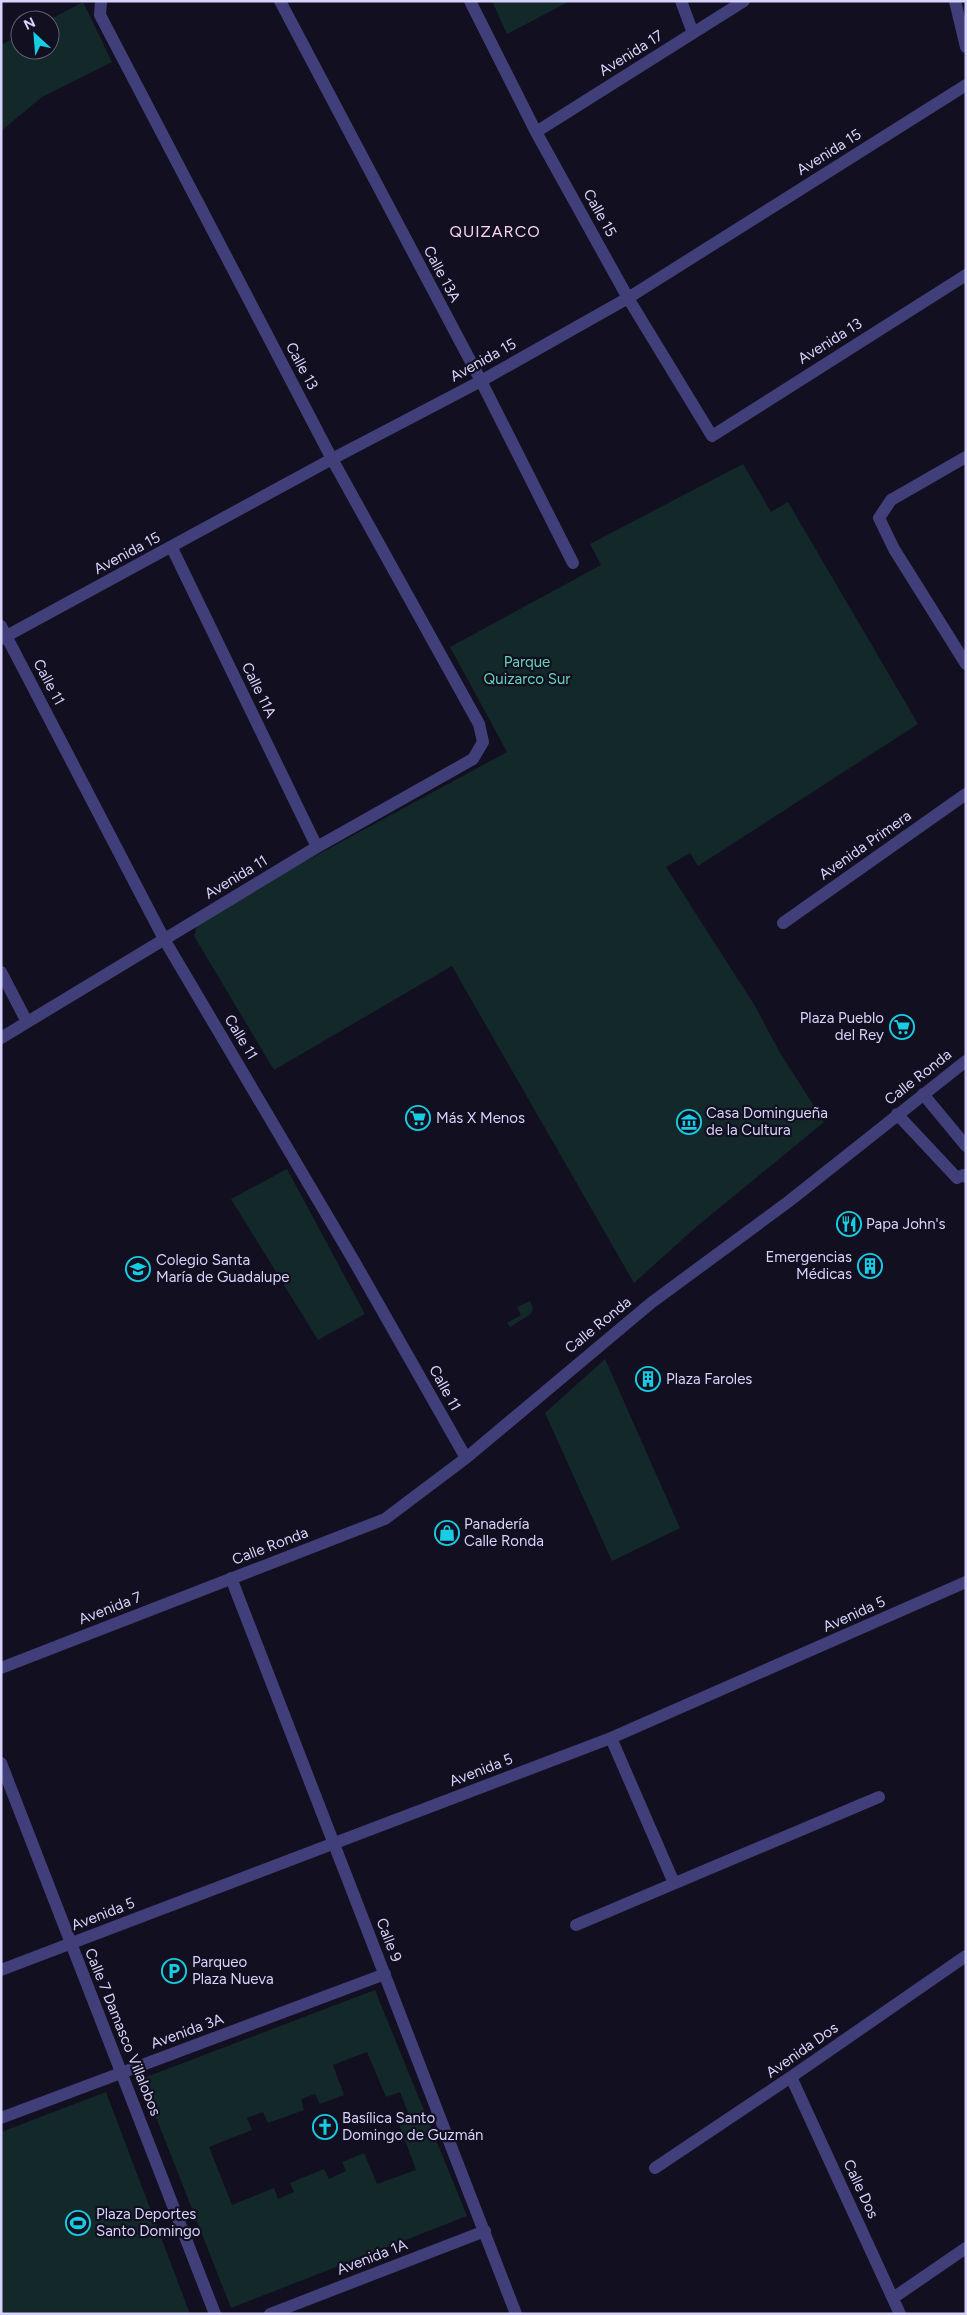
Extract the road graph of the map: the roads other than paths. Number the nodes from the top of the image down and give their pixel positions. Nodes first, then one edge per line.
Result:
1 (101, 1) edge
2 (280, 1) edge
3 (470, 1) edge
4 (681, 1) edge
5 (744, 1) edge
6 (955, 1) edge
7 (693, 33) junction
8 (966, 46) edge
9 (966, 85) edge
10 (536, 132) junction
11 (966, 275) edge
12 (628, 298) junction
13 (481, 381) junction
14 (712, 436) joint
15 (966, 457) edge
16 (332, 459) junction
17 (172, 548) junction
18 (574, 563) dead end
19 (3, 634) edge
20 (966, 664) edge
21 (483, 742) joint
22 (966, 794) edge
23 (318, 847) junction
24 (783, 923) dead end
25 (164, 939) junction
26 (1, 972) edge
27 (27, 1022) junction
28 (1, 1038) edge
29 (966, 1061) edge
30 (923, 1094) junction
31 (897, 1114) junction
32 (966, 1146) edge
33 (966, 1178) edge
34 (466, 1458) junction
35 (231, 1578) junction
36 (966, 1582) edge
37 (1, 1668) edge
38 (611, 1738) junction
39 (1, 1763) edge
40 (879, 1797) dead end
41 (334, 1844) junction
42 (674, 1883) junction
43 (576, 1925) dead end
44 (70, 1944) junction
45 (966, 1956) edge
46 (1, 1970) edge
47 (385, 1974) junction
48 (122, 2072) junction
49 (792, 2077) junction
50 (1, 2118) edge
51 (655, 2168) dead end
52 (485, 2231) junction
53 (966, 2248) edge
54 (893, 2298) junction
55 (215, 2314) edge
56 (270, 2314) edge
57 (516, 2314) edge
58 (900, 2314) edge

1 - 16 street, Calle 13
2 - 13 street, Calle 13A
3 - 10 street, Calle 15
4 - 7 street
5 - 7 street, Avenida 17
6 - 8 street
7 - 10 street, Avenida 17
9 - 12 street, Avenida 15
10 - 12 street, Calle 15
11 - 14 street, Avenida 13
12 - 13 street, Avenida 15
12 - 14 street, Calle 15
13 - 16 street, Avenida 15
13 - 18 street, Calle 13A
15 - 20 street
16 - 17 street, Avenida 15
16 - 21 street, Calle 13
17 - 19 street, Avenida 15
17 - 23 street, Calle 11A
19 - 25 street, Calle 11
21 - 23 street, Avenida 11
22 - 24 street, Avenida Primera
23 - 25 street, Avenida 11
25 - 27 street, Avenida 11
25 - 34 street, Calle 11
26 - 27 street
27 - 28 street, Avenida 11
29 - 30 street, Calle Ronda
30 - 31 street, Calle Ronda
30 - 32 street
31 - 33 street
31 - 34 street, Calle Ronda
34 - 35 street, Calle Ronda
35 - 37 street, Avenida 7
35 - 41 street, Calle 9
36 - 38 street, Avenida 5
38 - 41 street, Avenida 5
38 - 42 street
39 - 44 street, Calle 7 Damasco Villalobos
40 - 42 street
41 - 44 street, Avenida 5
41 - 47 street, Calle 9
42 - 43 street
44 - 46 street, Avenida 5
44 - 48 street, Calle 7 Damasco Villalobos
45 - 49 street, Avenida Dos
47 - 48 street, Avenida 3A
47 - 52 street, Calle 9
48 - 50 street, Avenida 3A
48 - 55 street, Calle 7 Damasco Villalobos
49 - 51 street, Avenida Dos
49 - 54 street, Calle Dos
52 - 56 street, Avenida 1A
52 - 57 street, Calle 9
53 - 54 street
54 - 58 street, Calle Dos

